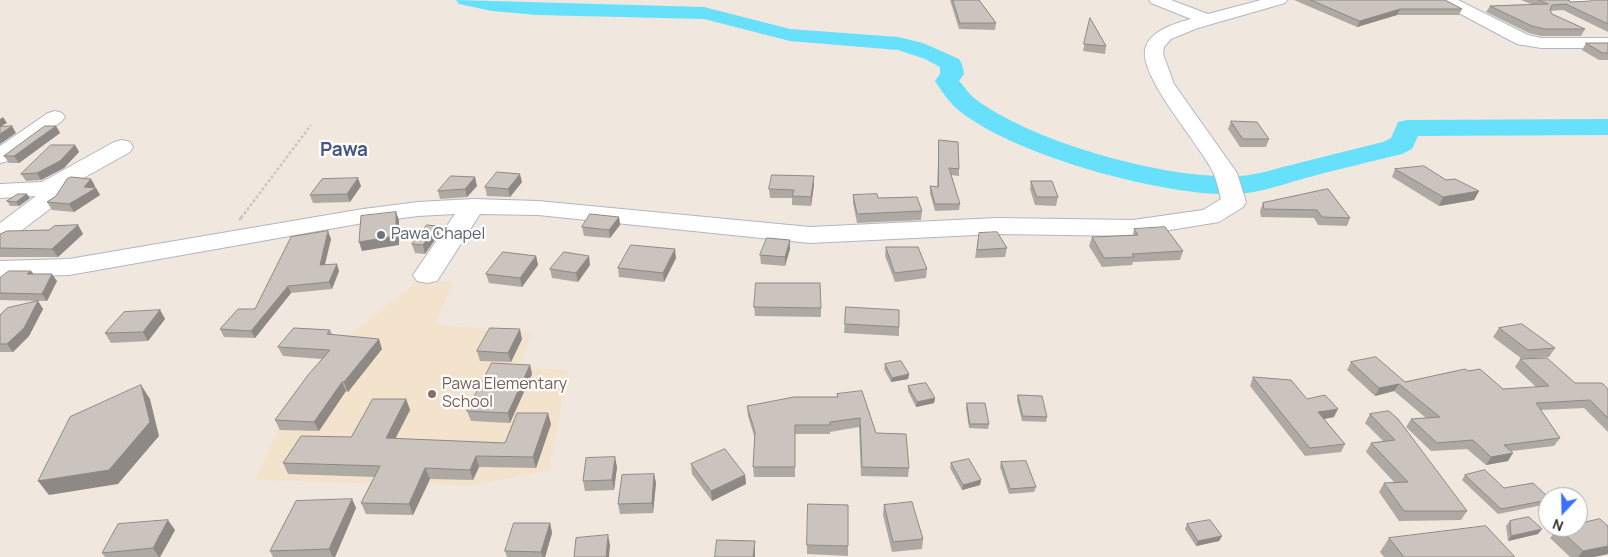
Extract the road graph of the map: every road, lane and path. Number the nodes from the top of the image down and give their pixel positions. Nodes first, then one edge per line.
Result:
1 (1157, 0) edge
2 (1278, 0) edge
3 (1446, 0) edge
4 (1208, 20) junction
5 (1582, 28) edge
6 (1608, 41) edge
7 (55, 117) dead end
8 (310, 125) dead end
9 (122, 147) dead end
10 (0, 156) edge
11 (48, 188) junction
12 (0, 191) edge
13 (473, 206) junction
14 (0, 236) edge
15 (224, 241) junction
16 (0, 269) edge
17 (427, 275) dead end

1 - 4 street
2 - 4 street
3 - 6 street
4 - 13 street
5 - 6 street
7 - 10 street
8 - 15 path
9 - 11 street
11 - 12 street
11 - 14 street
13 - 15 street
13 - 17 street
15 - 16 street

